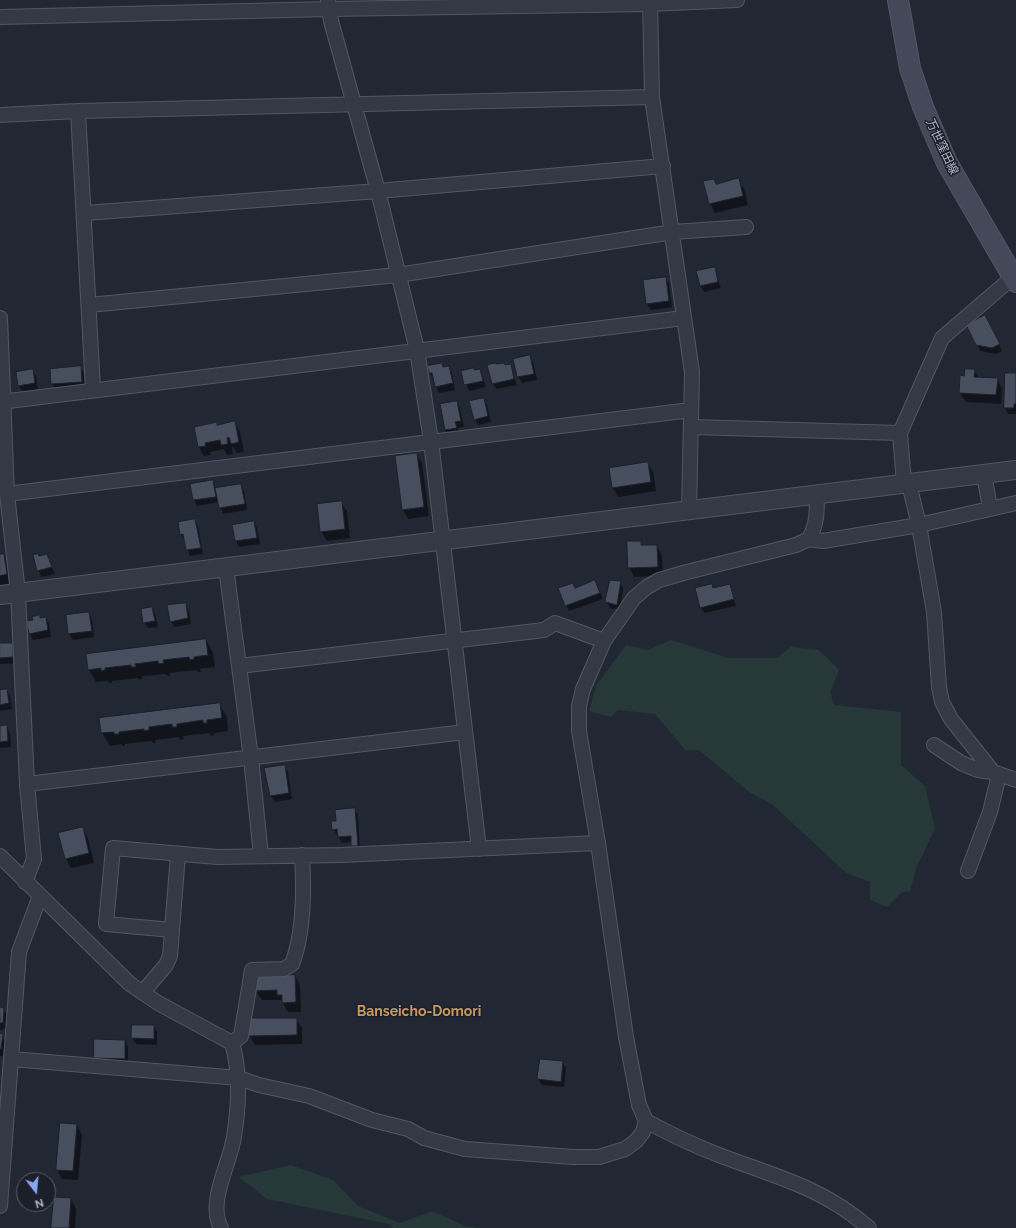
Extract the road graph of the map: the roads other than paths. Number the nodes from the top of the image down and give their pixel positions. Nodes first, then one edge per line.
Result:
1 (737, 0) edge
2 (898, 0) edge
3 (650, 2) edge
4 (328, 4) edge
5 (0, 16) edge
6 (652, 97) junction
7 (354, 105) junction
8 (78, 111) junction
9 (0, 115) edge
10 (663, 166) junction
11 (378, 191) junction
12 (85, 213) junction
13 (746, 227) dead end
14 (673, 232) junction
15 (398, 275) junction
16 (1014, 280) edge
17 (89, 305) junction
18 (0, 318) edge
19 (684, 318) junction
20 (417, 350) junction
21 (93, 390) junction
22 (2, 401) edge
23 (691, 410) junction
24 (691, 427) junction
25 (900, 433) junction
26 (431, 441) junction
27 (1016, 470) edge
28 (984, 474) junction
29 (906, 484) junction
30 (7, 494) junction
31 (816, 495) junction
32 (1016, 503) edge
33 (990, 508) junction
34 (689, 510) junction
35 (919, 525) junction
36 (442, 540) junction
37 (809, 540) junction
38 (226, 567) junction
39 (18, 593) junction
40 (0, 595) edge
41 (454, 640) junction
42 (604, 641) junction
43 (239, 666) junction
44 (465, 732) junction
45 (934, 745) dead end
46 (251, 758) junction
47 (996, 774) junction
48 (1016, 780) edge
49 (27, 784) junction
50 (598, 843) junction
51 (479, 849) junction
52 (178, 854) junction
53 (302, 855) junction
54 (0, 856) edge
55 (261, 856) junction
56 (968, 871) dead end
57 (25, 882) junction
58 (40, 896) junction
59 (172, 930) junction
60 (142, 992) junction
61 (232, 1043) junction
62 (12, 1059) junction
63 (240, 1078) junction
64 (646, 1121) junction
65 (0, 1206) edge
66 (222, 1228) edge
67 (869, 1228) edge

1 - 3 street
2 - 16 main road, 万世窪田線
3 - 4 street
3 - 6 street
4 - 5 street
4 - 7 street
6 - 7 street
6 - 10 street
7 - 8 street
7 - 11 street
8 - 9 street
8 - 12 street
10 - 11 street
10 - 14 street
11 - 12 street
11 - 15 street
12 - 17 street
13 - 14 street
14 - 15 street
14 - 19 street
15 - 17 street
15 - 20 street
16 - 25 street
17 - 21 street
18 - 22 street
19 - 20 street
19 - 23 street
20 - 21 street
20 - 26 street
21 - 22 street
22 - 30 street
23 - 24 street
23 - 26 street
24 - 25 street
24 - 34 street
25 - 29 street
26 - 30 street
26 - 36 street
27 - 28 street
28 - 29 street
28 - 33 street
29 - 31 street
29 - 35 street
30 - 39 street
31 - 34 street
31 - 37 street
32 - 33 street
33 - 35 street
34 - 36 street
35 - 37 street
35 - 47 street
36 - 38 street
36 - 41 street
37 - 42 street
38 - 39 street
38 - 43 street
39 - 40 street
39 - 49 street
41 - 42 street
41 - 43 street
41 - 44 street
42 - 50 street
43 - 46 street
44 - 46 street
44 - 51 street
45 - 47 street
46 - 49 street
46 - 55 street
47 - 48 street
47 - 56 street
49 - 57 street
50 - 51 street
50 - 64 street
51 - 53 street
52 - 55 street
52 - 59 street
52 - 59 street
53 - 55 street
53 - 61 street
54 - 57 street
57 - 58 street
58 - 60 street
58 - 62 street
59 - 60 street
60 - 61 street
61 - 63 street
62 - 63 street
62 - 65 street
63 - 64 street
63 - 66 street
64 - 67 street

